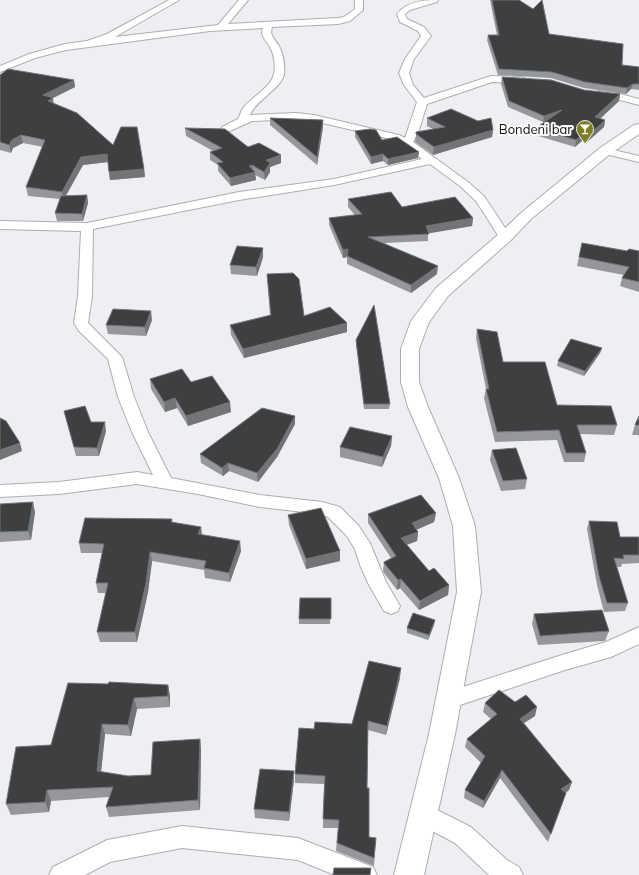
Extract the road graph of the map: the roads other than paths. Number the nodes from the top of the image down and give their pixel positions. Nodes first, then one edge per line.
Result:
1 (175, 0) edge
2 (244, 0) edge
3 (359, 0) edge
4 (434, 0) edge
5 (269, 25) junction
6 (221, 27) junction
7 (89, 43) junction
8 (0, 69) edge
9 (530, 80) edge
10 (589, 93) edge
11 (422, 102) junction
12 (639, 102) edge
13 (243, 120) junction
14 (639, 128) edge
15 (226, 129) edge
16 (407, 143) junction
17 (605, 152) junction
18 (639, 159) edge
19 (430, 160) junction
20 (0, 225) edge
21 (87, 227) junction
22 (505, 237) junction
23 (165, 482) junction
24 (0, 491) edge
25 (391, 606) dead end
26 (639, 635) edge
27 (448, 700) junction
28 (423, 814) junction
29 (61, 875) edge
30 (364, 875) edge
31 (409, 875) edge
32 (511, 875) edge

1 - 7 street
2 - 6 street
3 - 5 street
4 - 11 street
5 - 6 street
5 - 13 street
6 - 7 street
7 - 8 street
9 - 11 street
10 - 12 street
11 - 16 street
13 - 15 street
13 - 16 street
14 - 17 street
16 - 19 street
17 - 18 street
17 - 22 street
19 - 21 street
19 - 22 street
20 - 21 street
21 - 23 street
22 - 27 street
23 - 24 street
23 - 25 street
26 - 27 street
27 - 28 street
28 - 31 street
28 - 32 street
29 - 30 street

